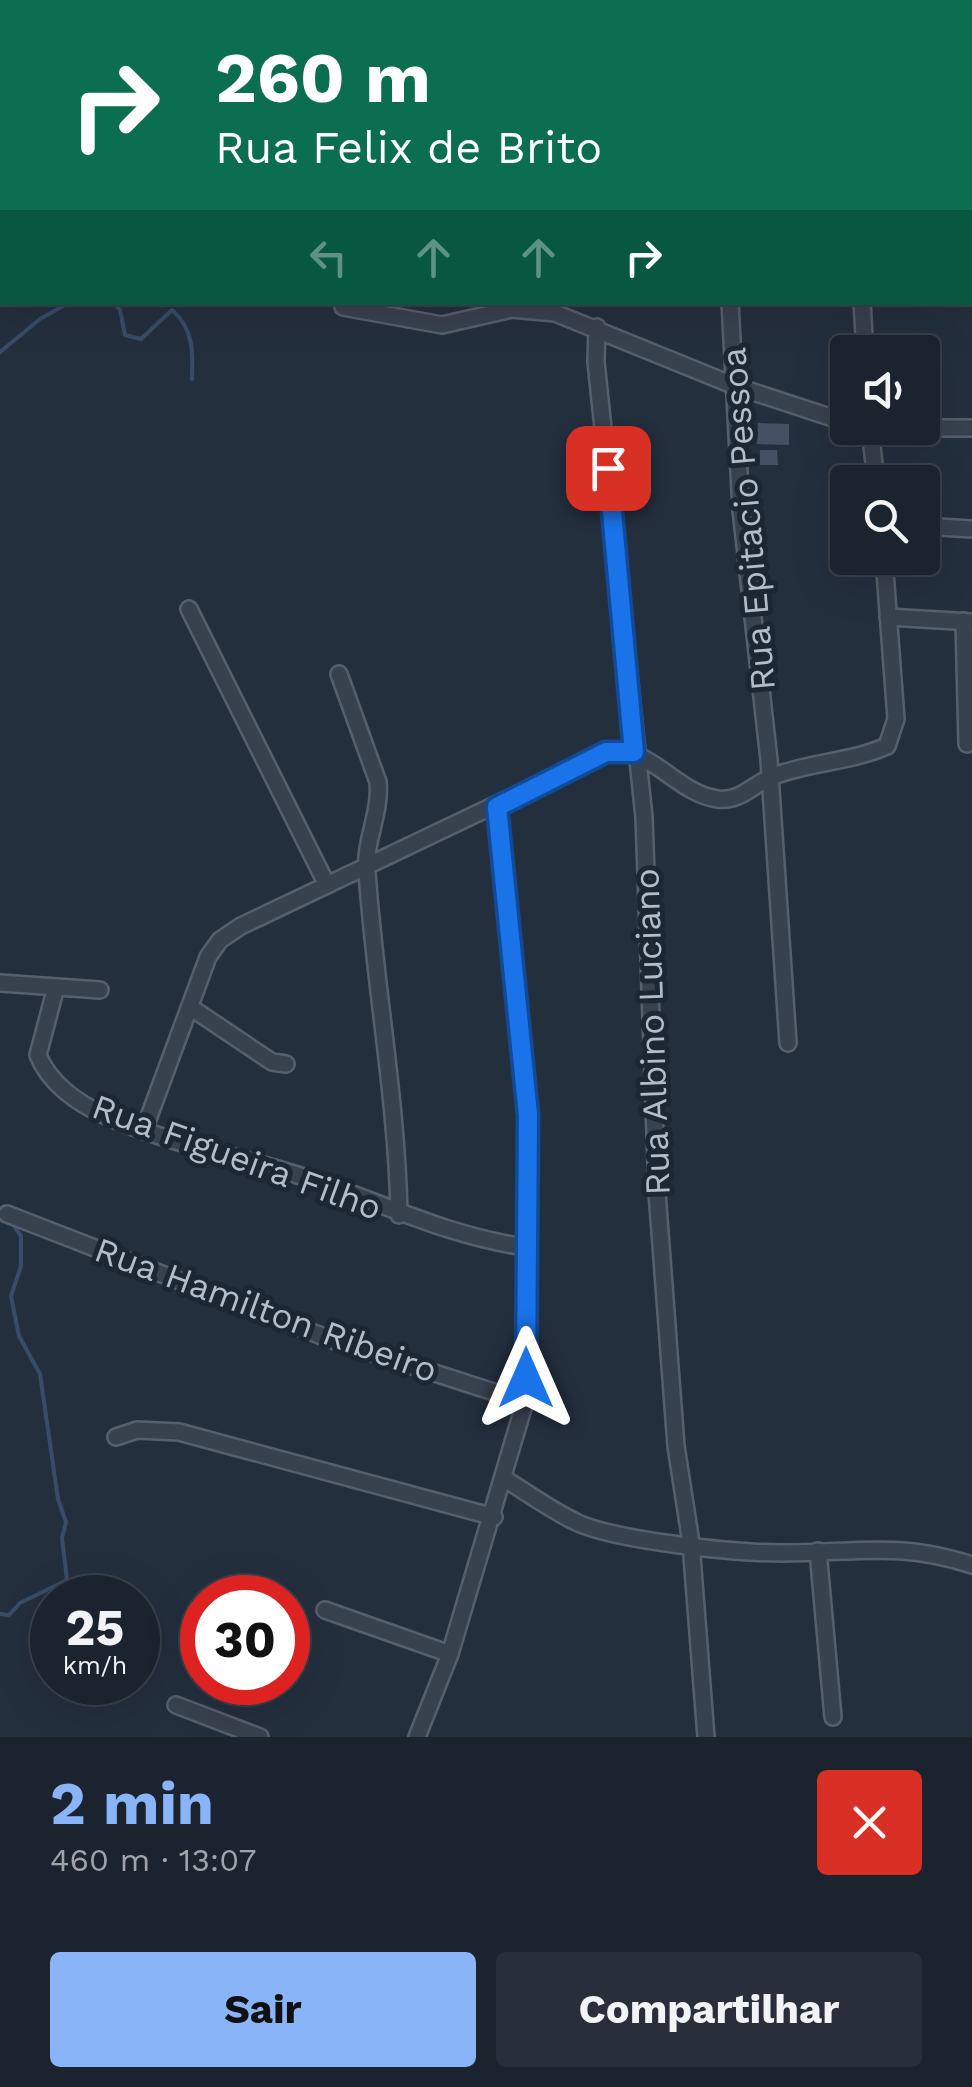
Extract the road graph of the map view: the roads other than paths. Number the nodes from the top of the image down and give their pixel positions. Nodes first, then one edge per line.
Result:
1 (730, 305) edge
2 (862, 305) edge
3 (343, 306) dead end
4 (597, 327) junction
5 (864, 335) edge
6 (735, 386) junction
7 (830, 417) edge
8 (940, 428) edge
9 (972, 428) edge
10 (940, 527) edge
11 (972, 529) edge
12 (885, 575) edge
13 (189, 609) dead end
14 (888, 617) junction
15 (968, 622) edge
16 (339, 674) dead end
17 (967, 744) dead end
18 (634, 752) junction
19 (774, 776) junction
20 (497, 807) junction
21 (366, 868) junction
22 (326, 884) junction
23 (0, 983) edge
24 (56, 987) junction
25 (100, 990) dead end
26 (190, 1007) junction
27 (788, 1043) dead end
28 (286, 1064) dead end
29 (144, 1130) junction
30 (8, 1214) dead end
31 (399, 1215) junction
32 (524, 1248) junction
33 (525, 1402) junction
34 (116, 1437) dead end
35 (506, 1479) junction
36 (494, 1517) junction
37 (691, 1543) junction
38 (818, 1551) junction
39 (972, 1565) edge
40 (325, 1610) dead end
41 (450, 1654) junction
42 (176, 1705) dead end
43 (834, 1716) dead end
44 (260, 1737) edge
45 (417, 1737) edge
46 (706, 1737) edge

1 - 6 street, Rua Epitacio Pessoa
2 - 5 street
3 - 4 street
4 - 6 street
4 - 18 street, Rua Albino Luciano
6 - 7 street
6 - 19 street, Rua Epitacio Pessoa
8 - 9 street
10 - 11 street
12 - 14 street
13 - 22 street
14 - 15 street
14 - 19 street
15 - 17 street
16 - 21 street
18 - 19 street
18 - 20 street
18 - 37 street, Rua Albino Luciano
19 - 27 street, Rua Epitacio Pessoa
20 - 21 street
20 - 32 street
21 - 22 street
21 - 31 street
22 - 26 street
23 - 24 street
24 - 25 street
24 - 29 street, Rua Figueira Filho
26 - 28 street
26 - 29 street
29 - 31 street, Rua Figueira Filho
30 - 33 street, Rua Hamilton Ribeiro
31 - 32 street, Rua Figueira Filho
32 - 33 street
33 - 35 street
34 - 36 street
35 - 36 street
35 - 37 street
36 - 41 street
37 - 38 street
37 - 46 street, Rua Albino Luciano
38 - 39 street
38 - 43 street
40 - 41 street
41 - 45 street
42 - 44 street

